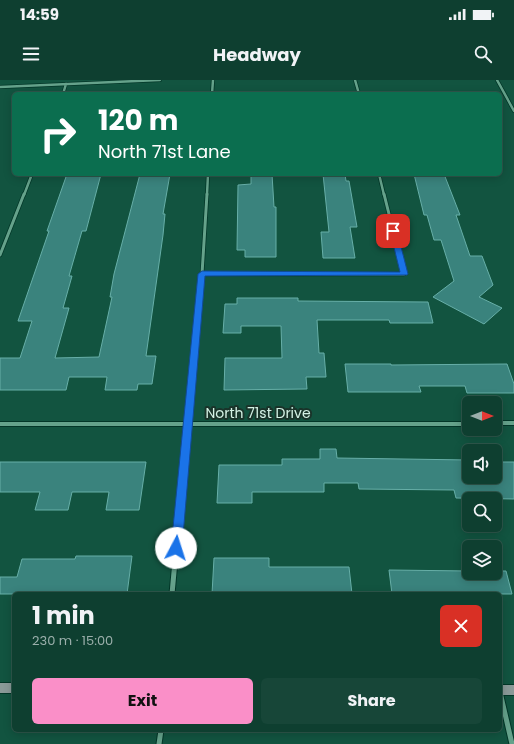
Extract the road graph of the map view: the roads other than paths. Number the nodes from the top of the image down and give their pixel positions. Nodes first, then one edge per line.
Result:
1 (160, 80) edge
2 (213, 80) edge
3 (355, 80) edge
4 (496, 80) edge
5 (66, 84) junction
6 (0, 87) edge
7 (64, 92) edge
8 (212, 92) edge
9 (358, 92) edge
10 (514, 111) edge
11 (31, 176) edge
12 (208, 176) edge
13 (380, 176) edge
14 (0, 255) edge
15 (202, 274) junction
16 (0, 424) edge
17 (187, 424) junction
18 (462, 424) edge
19 (502, 424) edge
20 (514, 424) edge
21 (172, 592) edge
22 (0, 688) edge
23 (12, 688) edge
24 (514, 690) edge
25 (502, 691) edge
26 (502, 700) edge
27 (161, 732) edge
28 (159, 744) edge
29 (512, 744) edge

1 - 5 street
2 - 8 street
3 - 9 street
4 - 10 street
5 - 6 street
5 - 7 street
11 - 14 street
12 - 15 street
13 - 15 street
15 - 17 street
16 - 17 street, North 71st Drive
17 - 18 street, North 71st Drive
17 - 21 street
19 - 20 street
22 - 23 street
24 - 25 street
26 - 29 street
27 - 28 street

